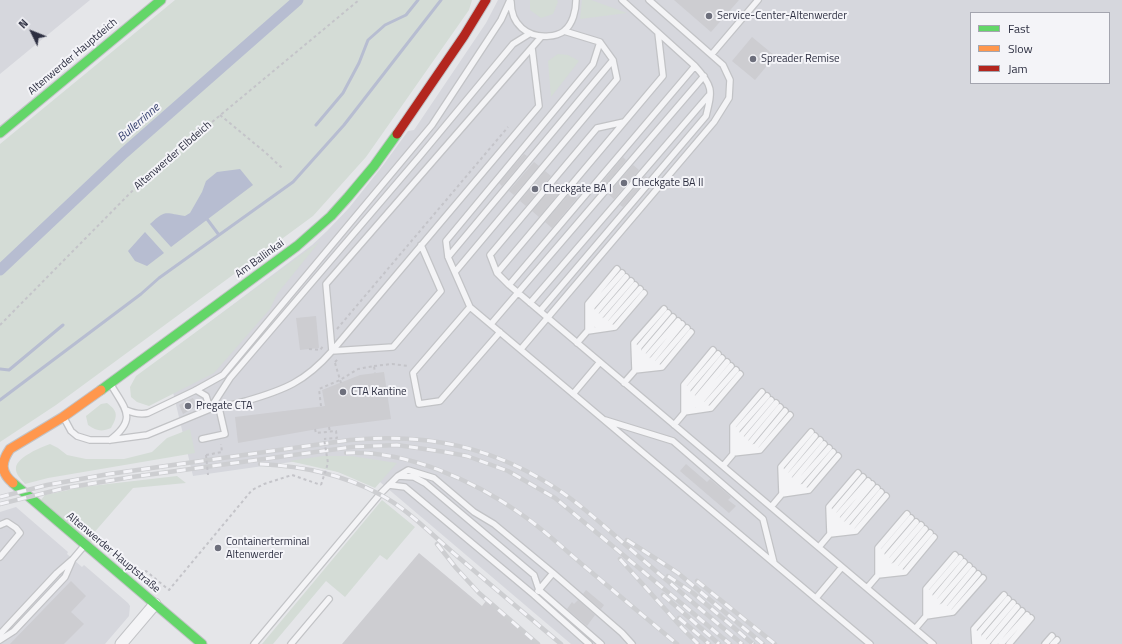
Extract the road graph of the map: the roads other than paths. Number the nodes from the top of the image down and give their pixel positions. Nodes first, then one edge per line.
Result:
1 (161, 0) edge
2 (486, 0) edge
3 (511, 0) edge
4 (576, 0) edge
5 (622, 0) edge
6 (649, 0) edge
7 (758, 0) edge
8 (564, 31) junction
9 (658, 32) junction
10 (529, 34) junction
11 (541, 37) junction
12 (600, 42) junction
13 (532, 48) junction
14 (712, 54) junction
15 (613, 60) junction
16 (695, 66) junction
17 (704, 76) junction
18 (712, 92) junction
19 (624, 122) junction
20 (0, 134) edge
21 (421, 245) junction
22 (448, 257) junction
23 (455, 272) junction
24 (497, 273) junction
25 (631, 281) junction
26 (509, 285) junction
27 (519, 293) junction
28 (530, 303) junction
29 (470, 306) junction
30 (540, 311) junction
31 (547, 318) junction
32 (678, 321) junction
33 (491, 324) junction
34 (588, 331) junction
35 (500, 332) junction
36 (577, 344) junction
37 (521, 349) junction
38 (332, 351) junction
39 (600, 362) junction
40 (727, 362) junction
41 (635, 370) junction
42 (624, 383) junction
43 (110, 384) junction
44 (196, 390) junction
45 (573, 394) junction
46 (776, 403) junction
47 (219, 408) junction
48 (210, 409) junction
49 (126, 410) junction
50 (684, 412) junction
51 (63, 417) junction
52 (603, 419) junction
53 (674, 425) junction
54 (202, 439) dead end
55 (110, 440) junction
56 (824, 444) junction
57 (733, 453) junction
58 (723, 466) junction
59 (398, 476) junction
60 (9, 480) joint
61 (872, 484) junction
62 (388, 485) junction
63 (782, 494) junction
64 (771, 507) junction
65 (0, 525) edge
66 (921, 525) junction
67 (830, 534) junction
68 (85, 545) junction
69 (819, 547) junction
70 (0, 557) edge
71 (73, 559) junction
72 (774, 563) junction
73 (969, 566) junction
74 (842, 567) junction
75 (553, 573) junction
76 (878, 575) junction
77 (867, 588) junction
78 (539, 590) junction
79 (534, 595) junction
80 (816, 598) junction
81 (329, 599) dead end
82 (155, 604) junction
83 (1017, 607) junction
84 (926, 616) junction
85 (916, 629) junction
86 (0, 634) edge
87 (0, 640) edge
88 (1057, 642) edge
89 (121, 644) edge
90 (202, 644) edge
91 (254, 644) edge
92 (291, 644) edge
93 (589, 644) edge
94 (601, 644) edge
95 (632, 644) edge
96 (870, 644) edge
97 (933, 644) edge
98 (976, 644) edge
99 (981, 644) edge
100 (986, 644) edge
101 (994, 644) edge
102 (1002, 644) edge
103 (1009, 644) edge
104 (1045, 644) edge

1 - 20 street, Altenwerder Hauptdeich
2 - 43 street, Am Ballinkai
3 - 10 lane
3 - 44 lane
4 - 8 lane
5 - 9 lane
6 - 14 lane
7 - 14 lane
8 - 11 lane
8 - 12 lane
9 - 16 lane
9 - 19 lane
10 - 11 lane
10 - 48 lane
11 - 13 lane
12 - 15 lane
12 - 22 lane
13 - 21 lane
13 - 38 lane
14 - 31 lane
15 - 22 lane
15 - 23 lane
16 - 17 lane
16 - 26 lane
17 - 18 lane
17 - 27 lane
18 - 28 lane
18 - 30 lane
19 - 24 lane
19 - 24 lane
21 - 38 lane
21 - 38 lane
22 - 23 lane
23 - 29 lane
24 - 26 lane
25 - 34 lane
25 - 34 lane
25 - 34 lane
25 - 34 lane
26 - 27 lane
27 - 28 lane
27 - 33 lane
28 - 30 lane
29 - 33 lane
29 - 35 lane
30 - 31 lane
31 - 36 lane
31 - 37 lane
32 - 41 lane
32 - 41 lane
32 - 41 lane
32 - 41 lane
33 - 35 lane
34 - 36 lane
35 - 37 lane
36 - 39 lane
37 - 45 lane
38 - 47 lane
39 - 42 lane
39 - 45 lane
40 - 50 lane
40 - 50 lane
40 - 50 lane
40 - 50 lane
41 - 42 lane
42 - 53 lane
43 - 49 lane
43 - 51 street, Am Ballinkai
44 - 48 lane
44 - 49 lane
45 - 52 lane
46 - 57 lane
46 - 57 lane
46 - 57 lane
46 - 57 lane
47 - 48 lane
47 - 54 lane
48 - 55 lane
49 - 55 lane
50 - 53 lane
51 - 55 lane
51 - 60 street, Am Ballinkai
52 - 72 lane
52 - 72 lane
53 - 58 lane
56 - 63 lane
56 - 63 lane
56 - 63 lane
56 - 63 lane
57 - 58 lane
58 - 64 lane
59 - 62 lane
59 - 75 lane
59 - 78 lane
60 - 68 street, Altenwerder Hauptstraße
61 - 67 lane
61 - 67 lane
61 - 67 lane
61 - 67 lane
62 - 79 lane
62 - 91 lane
63 - 64 lane
64 - 69 lane
65 - 70 lane
66 - 76 lane
66 - 76 lane
66 - 76 lane
66 - 76 lane
67 - 69 lane
68 - 71 lane
68 - 82 street, Altenwerder Hauptstraße
69 - 74 lane
71 - 86 lane
71 - 87 lane
72 - 80 lane
73 - 84 lane
73 - 84 lane
73 - 84 lane
73 - 84 lane
74 - 77 lane
74 - 80 lane
75 - 78 lane
75 - 95 lane
76 - 77 lane
77 - 85 lane
78 - 79 lane
78 - 94 lane
79 - 93 lane
80 - 96 lane
81 - 92 lane
82 - 89 street
82 - 90 street, Altenwerder Hauptstraße
83 - 98 lane
83 - 99 lane
83 - 100 lane
83 - 101 lane
83 - 102 lane
83 - 103 lane
84 - 85 lane
85 - 97 lane
88 - 104 lane

